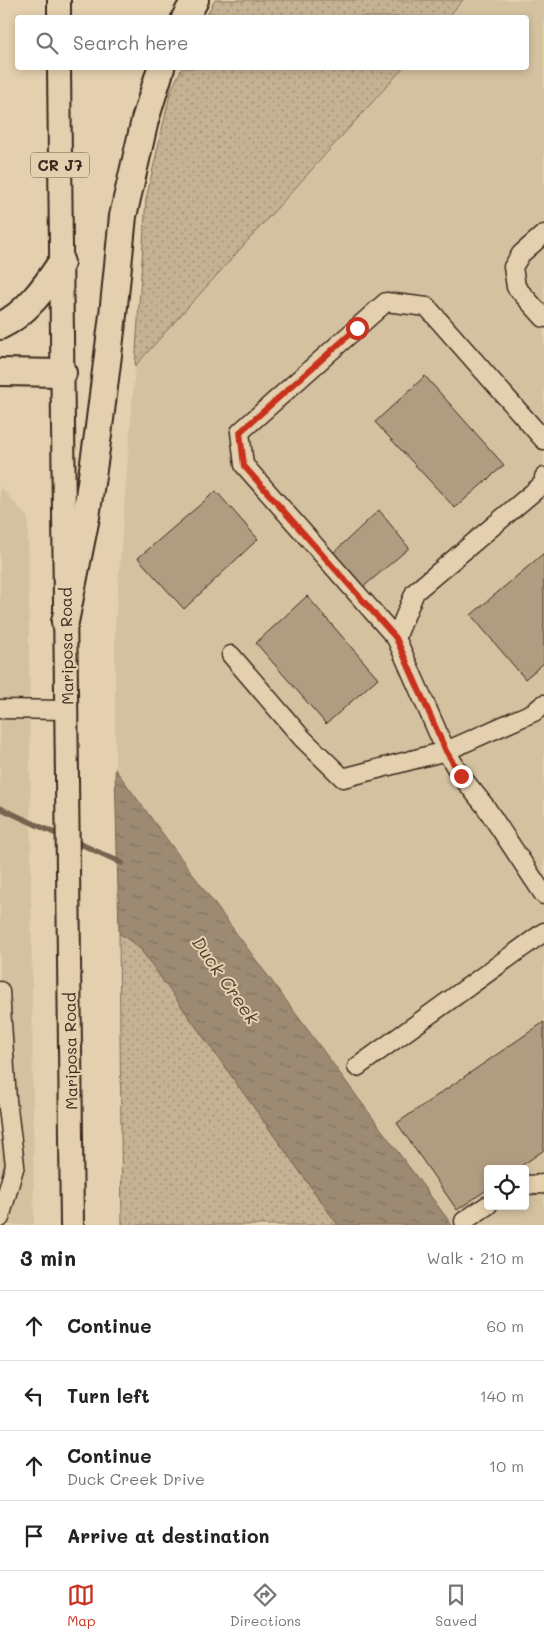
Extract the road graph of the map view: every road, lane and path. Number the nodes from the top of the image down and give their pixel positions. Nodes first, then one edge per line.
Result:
1 (59, 0) edge
2 (194, 0) edge
3 (59, 15) edge
4 (186, 15) edge
5 (59, 70) edge
6 (160, 70) edge
7 (544, 234) edge
8 (62, 263) junction
9 (544, 318) edge
10 (0, 326) edge
11 (0, 372) edge
12 (63, 374) junction
13 (544, 440) edge
14 (544, 477) edge
15 (65, 622) junction
16 (396, 638) junction
17 (231, 655) dead end
18 (544, 704) edge
19 (0, 709) edge
20 (66, 710) junction
21 (446, 751) junction
22 (544, 895) edge
23 (544, 932) edge
24 (0, 1000) edge
25 (357, 1067) dead end
26 (5, 1118) edge
27 (544, 1184) edge
28 (529, 1185) edge
29 (484, 1208) edge
30 (1, 1209) edge
31 (464, 1221) dead end
32 (72, 1225) edge

1 - 3 main road
2 - 4 highway
5 - 8 main road, Mariposa Road / CR J7
6 - 15 highway
7 - 9 street
8 - 10 highway
8 - 12 main road, Mariposa Road / CR J7
11 - 12 highway
12 - 15 main road, Mariposa Road / CR J7
13 - 16 street
14 - 16 street
15 - 20 main road, Mariposa Road / CR J7
16 - 21 street
17 - 21 street
18 - 21 street
19 - 20 street
20 - 32 main road, Mariposa Road / CR J7
21 - 22 street
23 - 25 street
24 - 26 street
26 - 30 street
27 - 28 street
29 - 31 street

